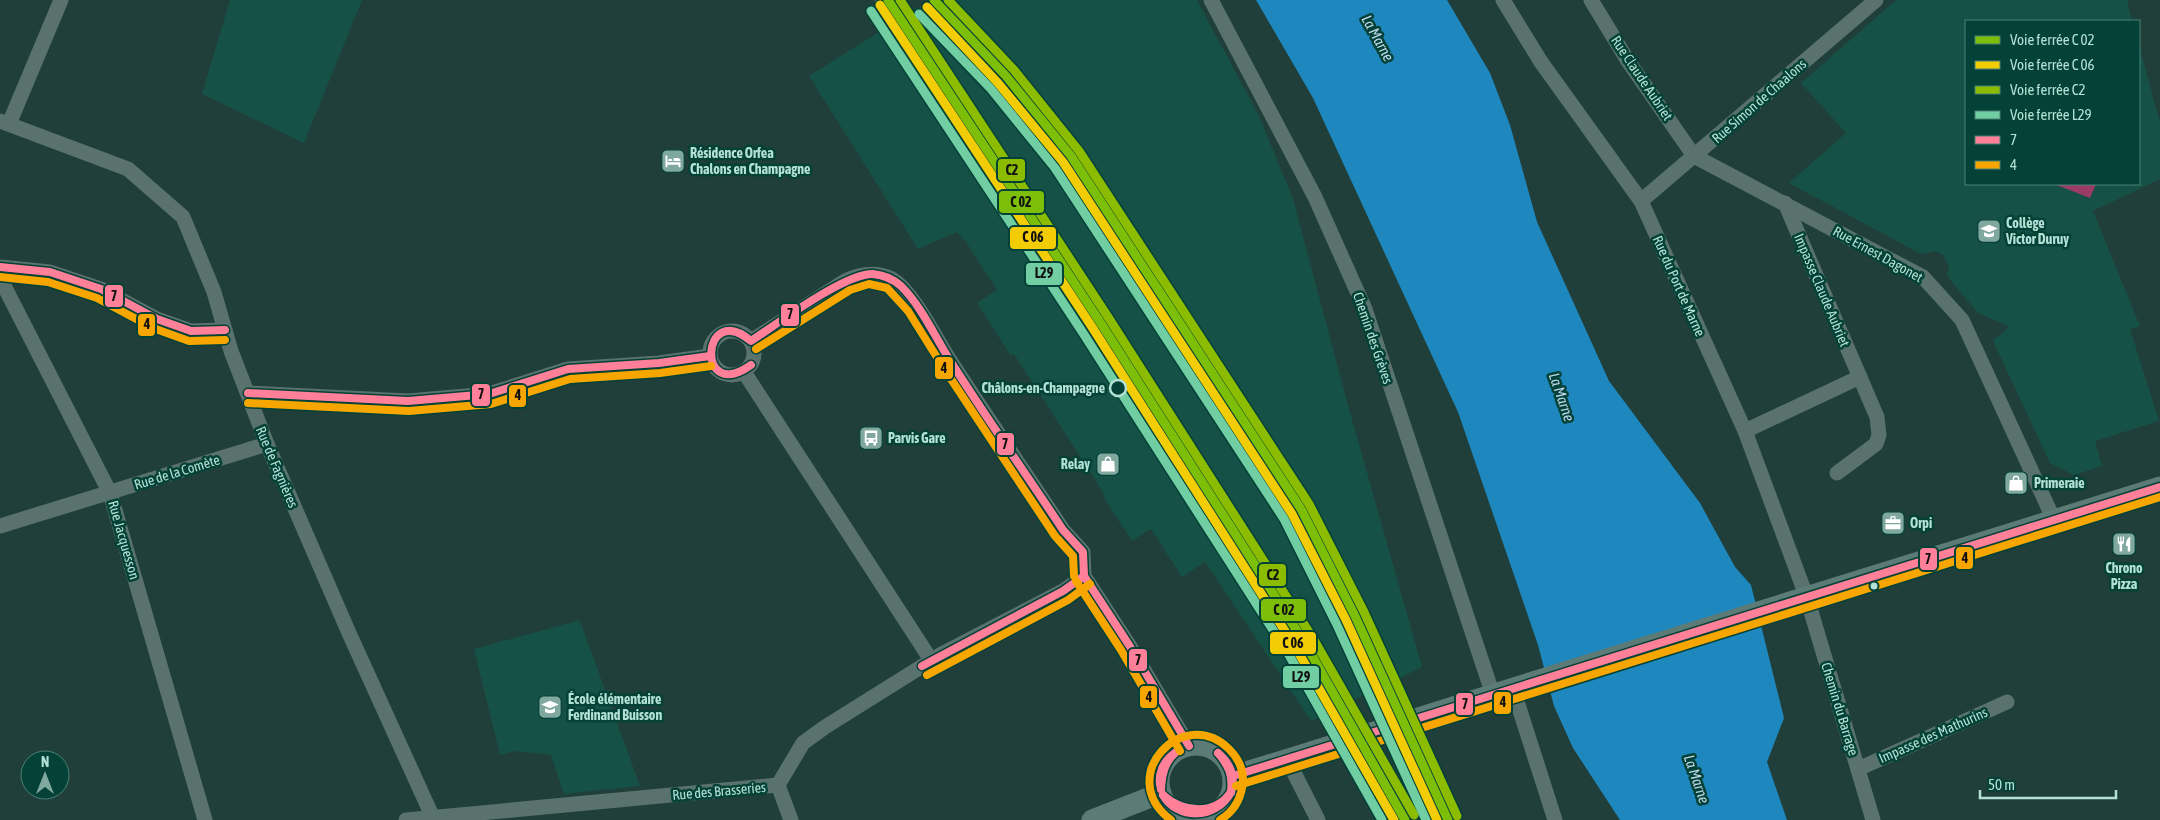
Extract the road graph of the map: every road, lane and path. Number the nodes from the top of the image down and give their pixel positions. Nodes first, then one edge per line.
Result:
1 (60, 0) edge
2 (1211, 0) edge
3 (1503, 0) edge
4 (1590, 0) edge
5 (1876, 0) edge
6 (4, 123) edge
7 (1694, 156) junction
8 (1641, 201) junction
9 (1785, 203) junction
10 (0, 267) edge
11 (0, 278) edge
12 (225, 330) junction
13 (750, 341) junction
14 (710, 356) junction
15 (744, 372) junction
16 (1860, 377) junction
17 (248, 393) junction
18 (1745, 432) junction
19 (267, 444) junction
20 (1837, 473) dead end
21 (2160, 487) edge
22 (110, 492) junction
23 (2054, 520) junction
24 (0, 526) edge
25 (1084, 576) junction
26 (1799, 600) junction
27 (931, 660) junction
28 (1523, 686) junction
29 (1493, 695) junction
30 (2007, 702) dead end
31 (1189, 746) junction
32 (1287, 759) junction
33 (1858, 769) junction
34 (1233, 776) junction
35 (778, 785) junction
36 (1161, 794) junction
37 (1104, 818) edge
38 (434, 819) edge
39 (1203, 819) edge
40 (205, 820) edge
41 (406, 820) edge
42 (791, 820) edge
43 (1318, 820) edge
44 (1555, 820) edge
45 (1874, 820) edge

1 - 6 street
2 - 29 street, Chemin des Grèves
3 - 8 street, Rue du Port de Marne
4 - 7 street, Rue Claude Aubriet
5 - 7 street, Rue Simon de Chaalons
6 - 12 street, Rue de Fagnières
7 - 8 street, Rue Simon de Chaalons
7 - 9 street, Rue Ernest Dagonet
8 - 18 street, Rue du Port de Marne
9 - 16 street, Impasse Claude Aubriet
9 - 23 street, Rue Ernest Dagonet
10 - 12 street
11 - 22 street, Rue Jacquesson
12 - 17 street, Rue de Fagnières
13 - 14 street
13 - 15 street
13 - 25 street
14 - 15 street
14 - 17 street
15 - 27 street
16 - 18 street
16 - 20 street, Impasse Claude Aubriet
17 - 19 street, Rue de Fagnières
18 - 26 street, Rue du Port de Marne
19 - 22 street, Rue de la Comète
19 - 38 street, Rue de Fagnières
21 - 23 main road
22 - 24 street, Rue de la Comète
22 - 40 street, Rue Jacquesson
23 - 26 main road
25 - 27 street, Rue des Brasseries
25 - 31 street
26 - 28 main road
26 - 33 street, Chemin du Barrage
27 - 35 street, Rue des Brasseries
28 - 29 main road
28 - 44 street
29 - 32 main road, bridge
30 - 33 street, Impasse des Mathurins
31 - 34 main road
31 - 36 main road
32 - 34 main road
32 - 43 street
33 - 45 street, Chemin du Barrage
34 - 39 main road
35 - 38 street, Rue des Brasseries
35 - 42 street
36 - 37 main road
36 - 39 main road
38 - 41 street, Rue des Brasseries

